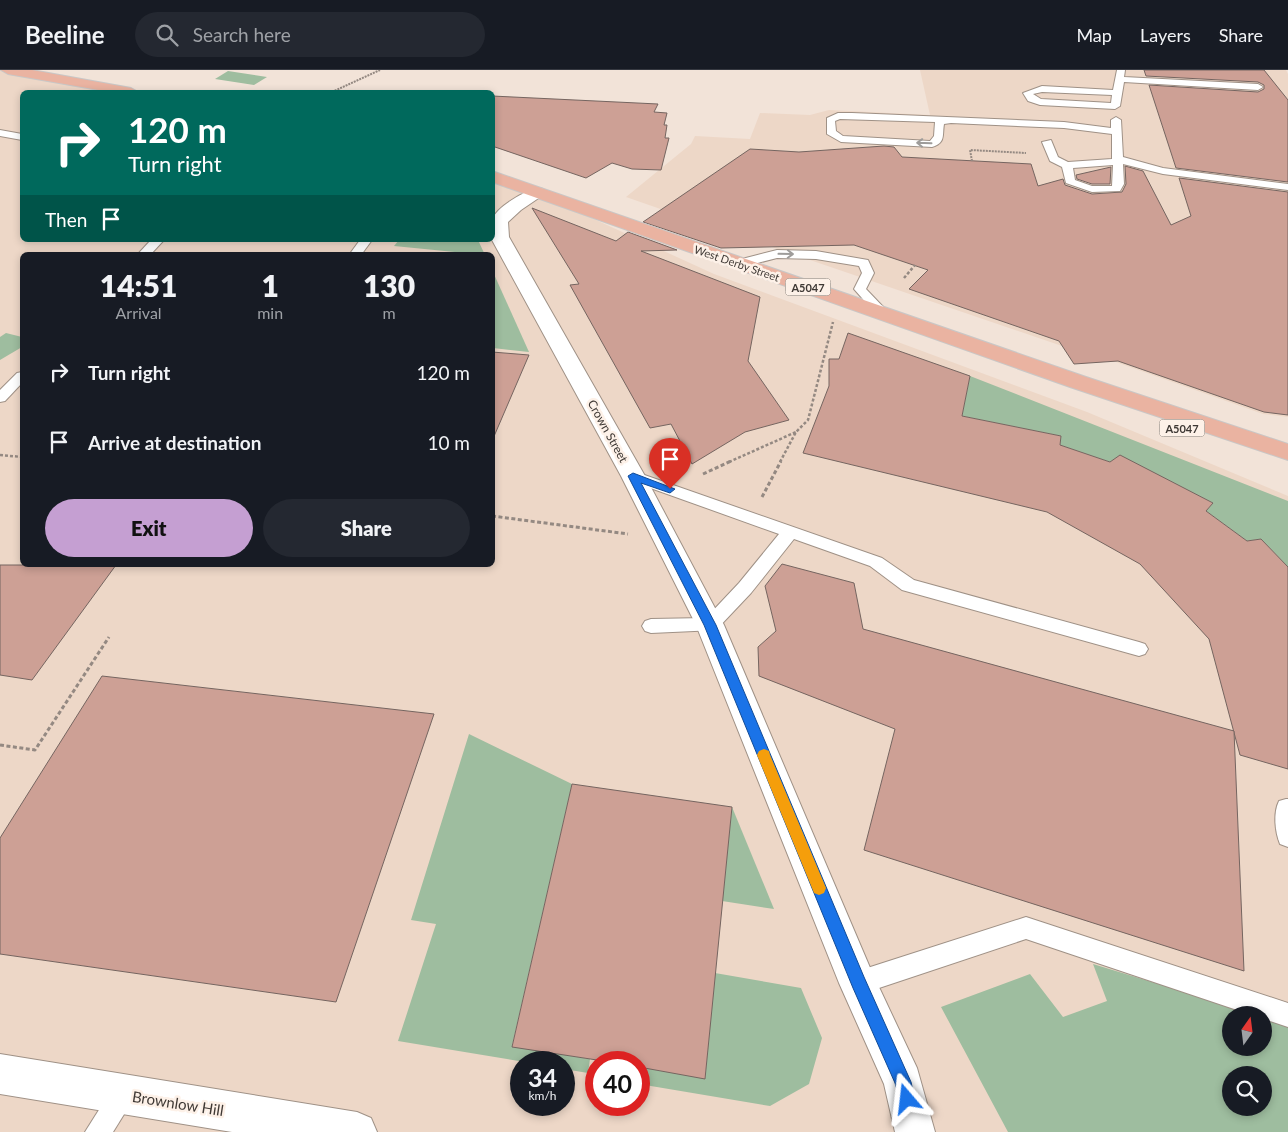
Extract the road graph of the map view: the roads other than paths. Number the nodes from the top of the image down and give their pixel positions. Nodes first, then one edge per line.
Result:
1 (10, 70) edge
2 (1120, 74) edge
3 (1258, 86) dead end
4 (120, 90) edge
5 (1118, 93) junction
6 (1115, 106) junction
7 (953, 120) junction
8 (1115, 131) junction
9 (0, 133) edge
10 (20, 138) edge
11 (1047, 142) dead end
12 (1118, 163) junction
13 (1067, 165) junction
14 (495, 177) edge
15 (1288, 187) edge
16 (537, 193) junction
17 (496, 231) edge
18 (156, 242) edge
19 (364, 242) edge
20 (146, 252) edge
21 (356, 252) edge
22 (738, 264) junction
23 (882, 312) junction
24 (20, 377) edge
25 (1078, 382) junction
26 (6, 387) edge
27 (0, 398) edge
28 (1277, 445) edge
29 (1288, 452) edge
30 (1288, 469) edge
31 (633, 476) junction
32 (790, 532) junction
33 (710, 625) junction
34 (651, 626) dead end
35 (1139, 649) dead end
36 (1286, 808) dead end
37 (1288, 837) edge
38 (858, 982) junction
39 (1288, 1015) edge
40 (0, 1074) edge
41 (122, 1095) junction
42 (98, 1132) edge
43 (357, 1132) edge
44 (915, 1132) edge

1 - 4 main road
2 - 3 lane
2 - 5 lane
5 - 6 lane
5 - 6 lane
6 - 8 lane
7 -> 7 lane
7 - 8 lane
8 - 12 lane
9 - 10 lane
11 - 13 lane
12 - 13 lane
12 - 13 lane
12 - 15 lane
14 - 16 main road, A5047
16 - 17 street, Crown Street
16 - 22 main road, West Derby Street / A5047
17 - 31 street, Crown Street
18 - 20 lane
19 - 21 lane
22 - 23 main road, West Derby Street / A5047
22 -> 23 lane
23 - 25 main road, West Derby Street / A5047
24 - 26 lane
25 - 28 main road, West Derby Street / A5047
25 - 30 main road, West Derby Street / A5047
26 - 27 lane
28 - 29 main road, West Derby Street / A5047
31 - 32 lane
31 - 33 street, Crown Street
32 - 33 lane
32 - 35 lane
33 - 34 lane
33 - 38 street, Crown Street
36 - 37 lane
38 - 39 lane
38 - 44 street, Crown Street
40 - 41 street, Brownlow Hill
41 - 42 lane
41 - 43 street, Brownlow Hill

